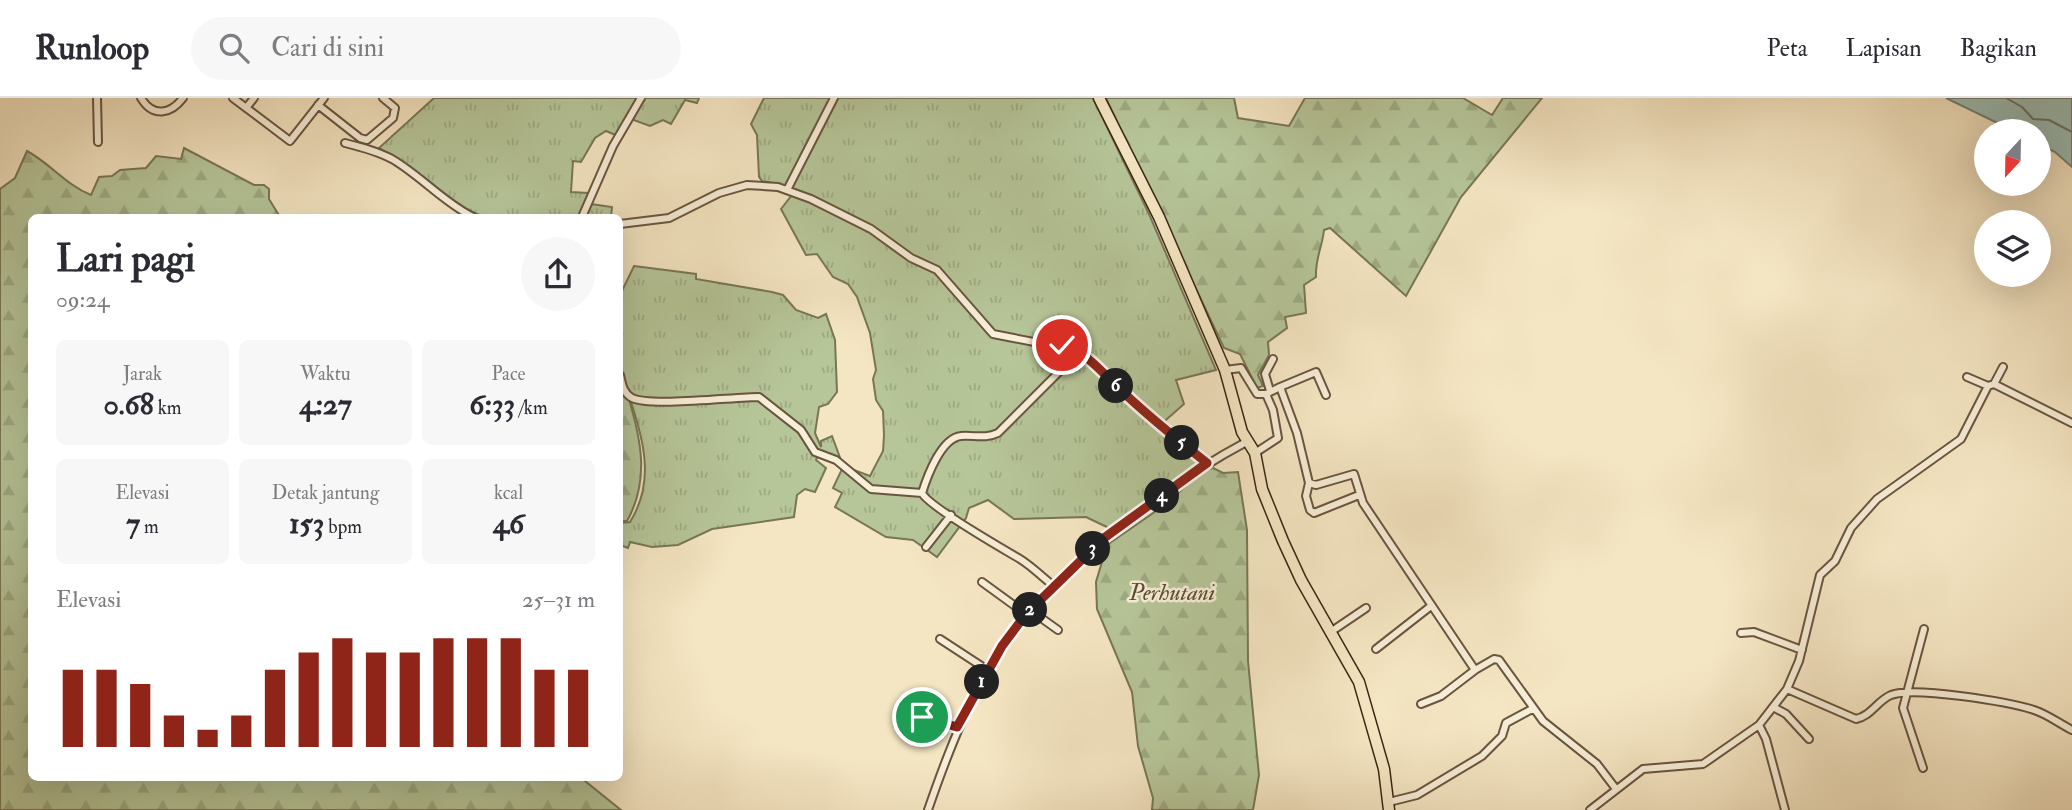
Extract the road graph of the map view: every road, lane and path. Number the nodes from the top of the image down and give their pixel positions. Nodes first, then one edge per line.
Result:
1 (97, 98) edge
2 (141, 98) edge
3 (183, 98) edge
4 (233, 98) edge
5 (254, 98) edge
6 (383, 98) edge
7 (641, 98) edge
8 (834, 98) edge
9 (1099, 98) edge
10 (320, 101) edge
11 (246, 108) junction
12 (98, 142) dead end
13 (345, 143) dead end
14 (787, 190) junction
15 (467, 214) edge
16 (583, 214) edge
17 (623, 224) edge
18 (1080, 351) junction
19 (1273, 359) dead end
20 (2003, 367) dead end
21 (1225, 370) junction
22 (1966, 377) dead end
23 (623, 384) edge
24 (1991, 385) junction
25 (1280, 387) junction
26 (1268, 393) junction
27 (1326, 395) dead end
28 (2072, 423) edge
29 (1250, 440) junction
30 (1255, 453) junction
31 (1207, 463) junction
32 (1309, 483) junction
33 (922, 493) junction
34 (1359, 495) junction
35 (951, 515) junction
36 (926, 547) dead end
37 (982, 582) dead end
38 (1055, 587) junction
39 (1431, 606) junction
40 (1366, 608) dead end
41 (1028, 612) junction
42 (1924, 629) dead end
43 (1058, 630) dead end
44 (1332, 631) junction
45 (1741, 633) dead end
46 (940, 639) dead end
47 (1376, 649) dead end
48 (1802, 650) junction
49 (1475, 670) junction
50 (989, 671) junction
51 (1787, 689) junction
52 (1906, 693) junction
53 (1421, 704) dead end
54 (1775, 708) junction
55 (1532, 709) junction
56 (922, 717) dead end
57 (1759, 725) junction
58 (957, 727) junction
59 (2072, 730) edge
60 (1809, 739) dead end
61 (1923, 768) dead end
62 (1616, 789) junction
63 (1389, 806) edge
64 (928, 810) edge
65 (1590, 810) edge
66 (1786, 810) edge

1 - 12 street
2 - 3 street
4 - 11 street
5 - 11 street
6 - 10 street
7 - 16 street
8 - 14 street
9 - 21 highway
10 - 11 street
13 - 15 street
14 - 17 street
14 - 18 street
18 - 31 street
18 - 33 street
19 - 26 street
20 - 24 street
21 - 26 street
21 - 29 highway
22 - 24 street
23 - 33 street
24 - 28 street
24 - 48 street
25 - 26 street
25 - 27 street
25 - 32 street
26 - 30 street
29 - 30 highway
29 - 31 street
30 - 44 highway
31 - 38 street
32 - 34 street
32 - 34 street
33 - 35 street
34 - 39 street
35 - 36 street
35 - 38 street
37 - 41 street
38 - 41 street
39 - 47 street
39 - 49 street
40 - 44 street
41 - 43 street
41 - 50 street
42 - 52 street
44 - 63 highway
45 - 48 street
46 - 50 street
48 - 51 street
49 - 53 street
49 - 55 street
50 - 58 street
51 - 52 street
51 - 54 street
52 - 59 street
52 - 61 street
54 - 57 street
54 - 60 street
55 - 62 street
55 - 63 street
56 - 58 street
57 - 62 street
57 - 66 street
58 - 64 street
62 - 65 street

